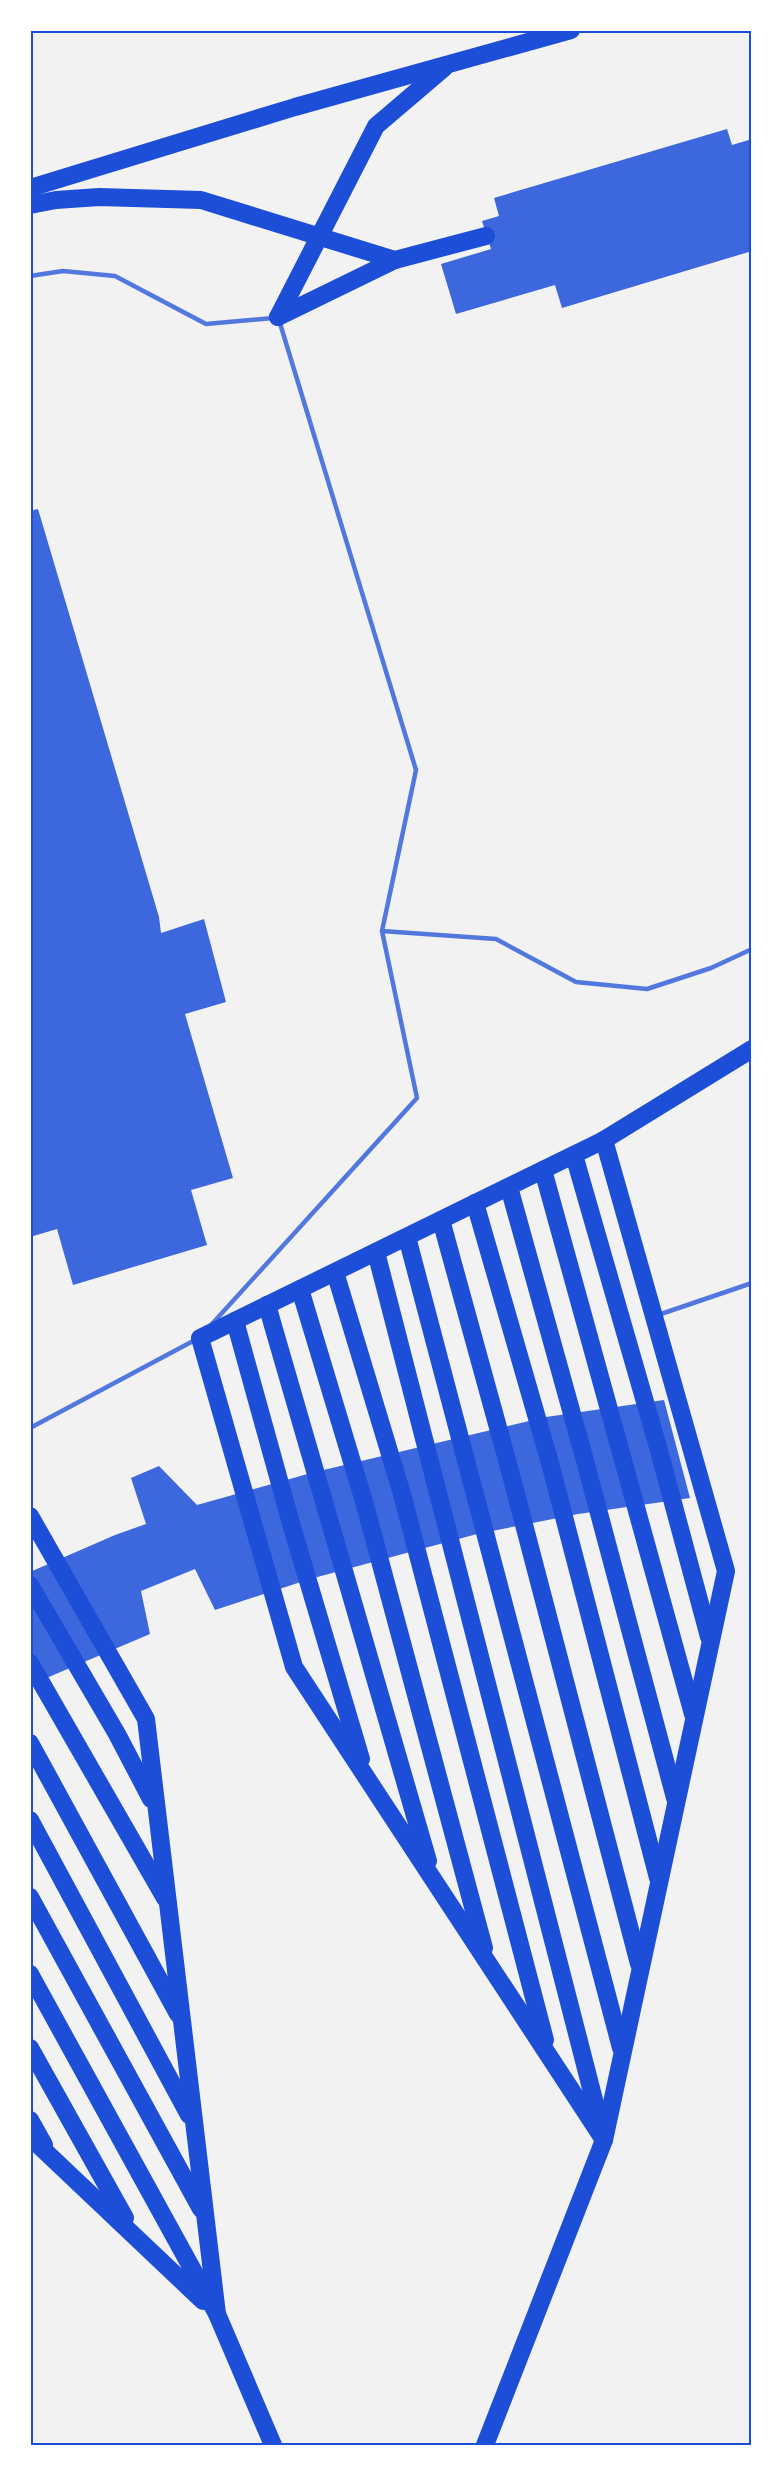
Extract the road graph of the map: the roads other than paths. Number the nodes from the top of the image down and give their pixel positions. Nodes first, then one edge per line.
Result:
1 (571, 30) edge
2 (448, 65) junction
3 (30, 188) edge
4 (30, 206) edge
5 (486, 236) dead end
6 (320, 237) junction
7 (395, 260) junction
8 (30, 276) edge
9 (278, 317) junction
10 (382, 931) junction
11 (752, 949) edge
12 (752, 1049) edge
13 (604, 1140) junction
14 (574, 1155) junction
15 (543, 1170) junction
16 (509, 1187) junction
17 (475, 1203) junction
18 (441, 1220) junction
19 (407, 1237) junction
20 (376, 1252) junction
21 (335, 1272) junction
22 (752, 1283) edge
23 (300, 1289) junction
24 (267, 1305) junction
25 (654, 1317) junction
26 (235, 1321) junction
27 (200, 1338) junction
28 (30, 1428) edge
29 (30, 1516) edge
30 (30, 1585) edge
31 (710, 1642) junction
32 (30, 1663) edge
33 (694, 1719) junction
34 (30, 1743) edge
35 (367, 1778) junction
36 (676, 1802) junction
37 (157, 1811) junction
38 (30, 1820) edge
39 (434, 1880) junction
40 (659, 1882) junction
41 (30, 1897) edge
42 (169, 1905) junction
43 (489, 1964) junction
44 (640, 1969) junction
45 (30, 1974) edge
46 (183, 2024) junction
47 (30, 2048) edge
48 (622, 2053) junction
49 (549, 2056) junction
50 (30, 2120) edge
51 (195, 2124) junction
52 (30, 2137) edge
53 (604, 2140) junction
54 (51, 2157) junction
55 (206, 2218) junction
56 (133, 2233) junction
57 (218, 2314) junction
58 (273, 2445) edge
59 (485, 2445) edge

1 - 2 highway
2 - 3 highway
2 - 6 highway
4 - 6 highway
5 - 7 highway
6 - 7 highway
6 - 9 highway
7 - 9 highway
8 - 9 lane
9 - 10 lane
10 - 11 lane
10 - 27 lane
12 - 13 highway
13 - 14 highway
13 - 25 highway
14 - 15 highway
14 - 31 highway
15 - 16 highway
15 - 33 highway
16 - 17 highway
16 - 36 highway
17 - 18 highway
17 - 40 highway
18 - 19 highway
18 - 44 highway
19 - 20 highway
19 - 48 highway
20 - 21 highway
20 - 53 highway
21 - 23 highway
21 - 49 highway
22 - 25 lane
23 - 24 highway
23 - 43 highway
24 - 26 highway
24 - 39 highway
25 - 31 highway
26 - 27 highway
26 - 35 highway
27 - 28 lane
27 - 35 highway
29 - 37 highway
30 - 37 highway
31 - 33 highway
32 - 42 highway
33 - 36 highway
34 - 46 highway
35 - 39 highway
36 - 40 highway
37 - 42 highway
38 - 51 highway
39 - 43 highway
40 - 44 highway
41 - 55 highway
42 - 46 highway
43 - 49 highway
44 - 48 highway
45 - 57 highway
46 - 51 highway
47 - 56 highway
48 - 53 highway
49 - 53 highway
50 - 54 highway
51 - 55 highway
52 - 54 highway
53 - 59 highway
54 - 56 highway
55 - 57 highway
56 - 57 highway
57 - 58 highway

